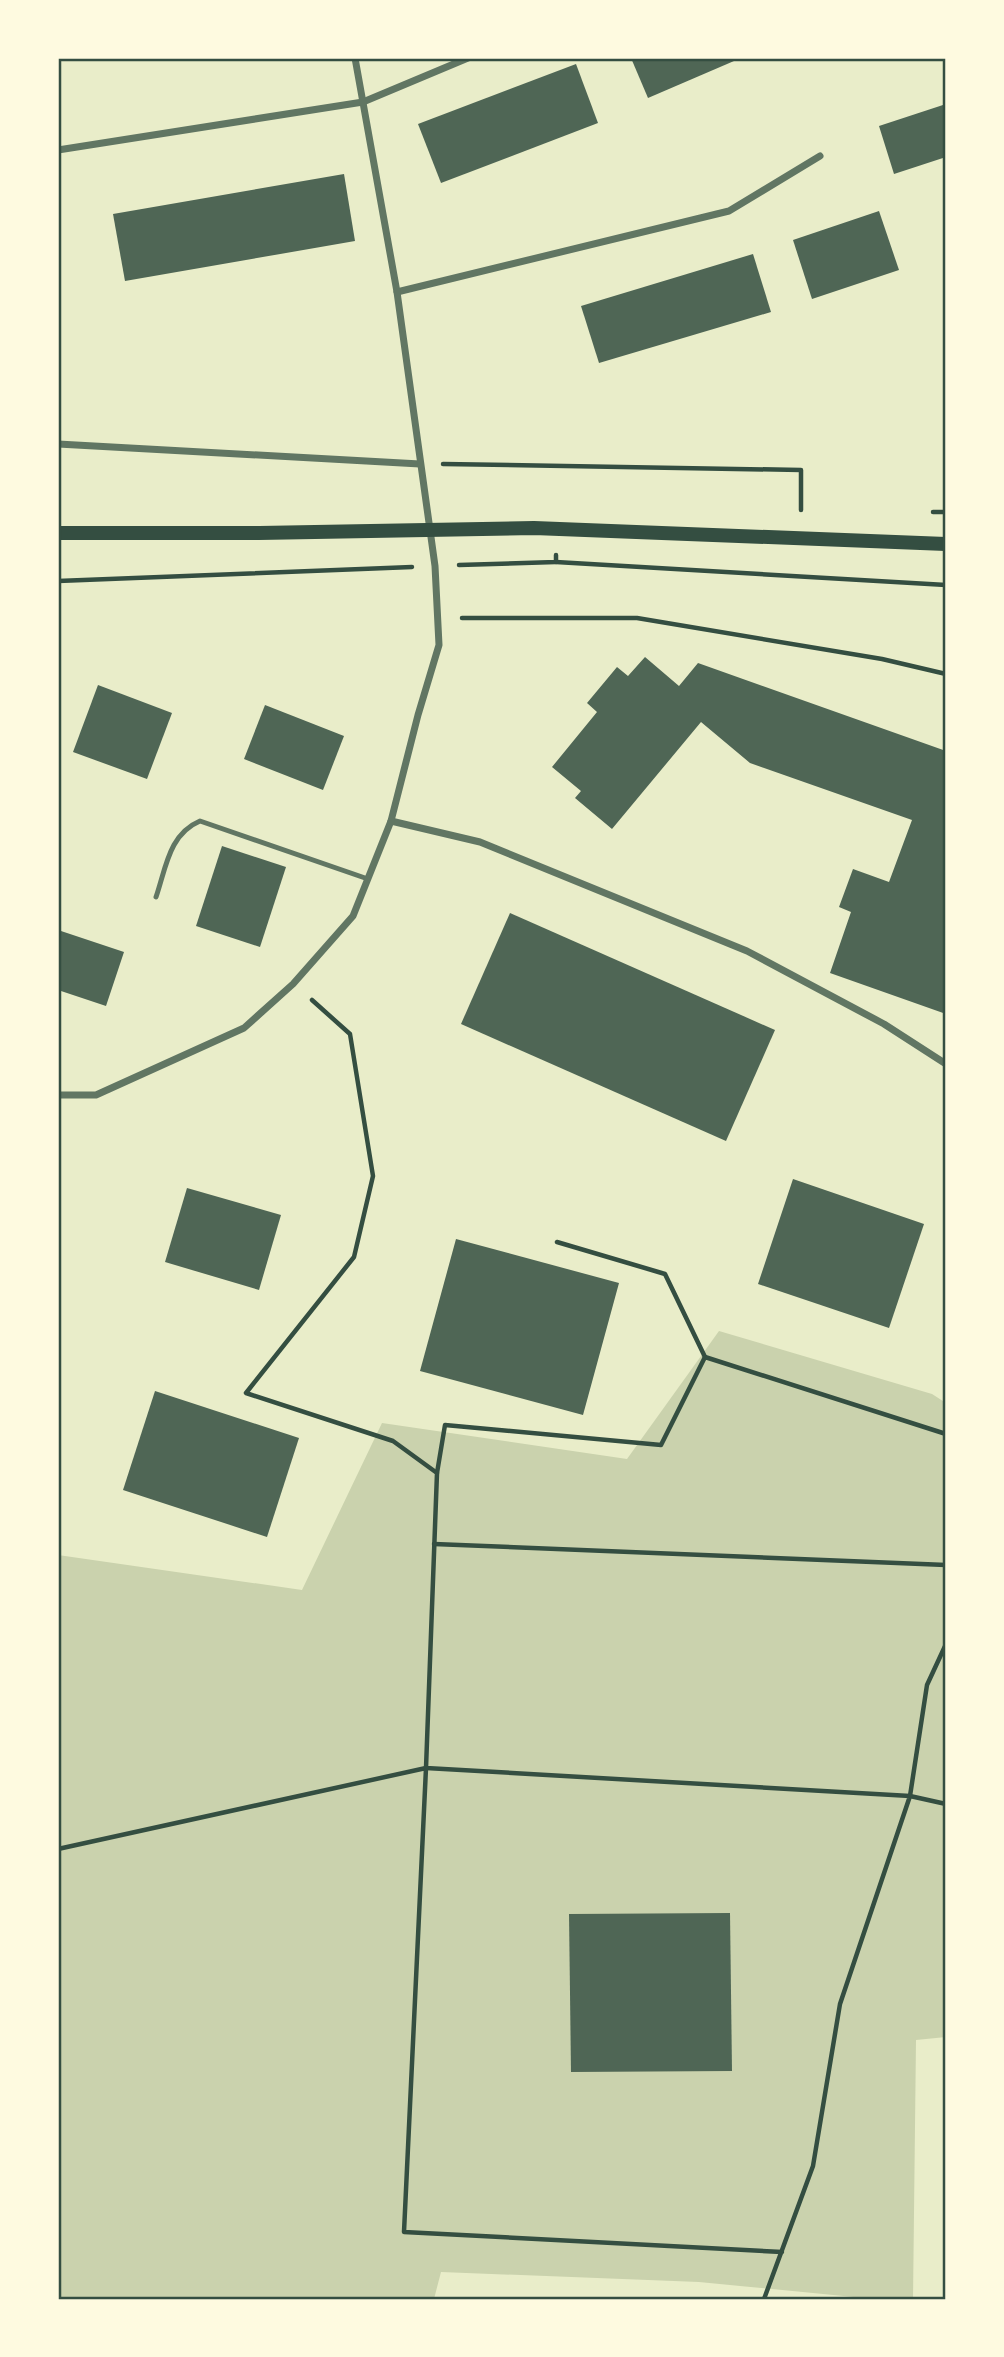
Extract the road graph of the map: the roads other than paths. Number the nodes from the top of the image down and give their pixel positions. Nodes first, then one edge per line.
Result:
1 (355, 58) edge
2 (468, 58) edge
3 (363, 102) junction
4 (58, 150) edge
5 (820, 156) dead end
6 (397, 292) junction
7 (58, 444) edge
8 (420, 464) junction
9 (428, 528) junction
10 (58, 533) edge
11 (946, 544) edge
12 (391, 821) junction
13 (368, 879) junction
14 (156, 897) dead end
15 (946, 1064) edge
16 (58, 1095) edge

1 - 3 street
2 - 3 street
3 - 4 street
3 - 6 street
5 - 6 street
6 - 8 street
7 - 8 street
8 - 9 street
9 - 10 main road
9 - 11 main road
9 - 12 street
12 - 13 street
12 - 15 street
13 - 14 lane
13 - 16 street

